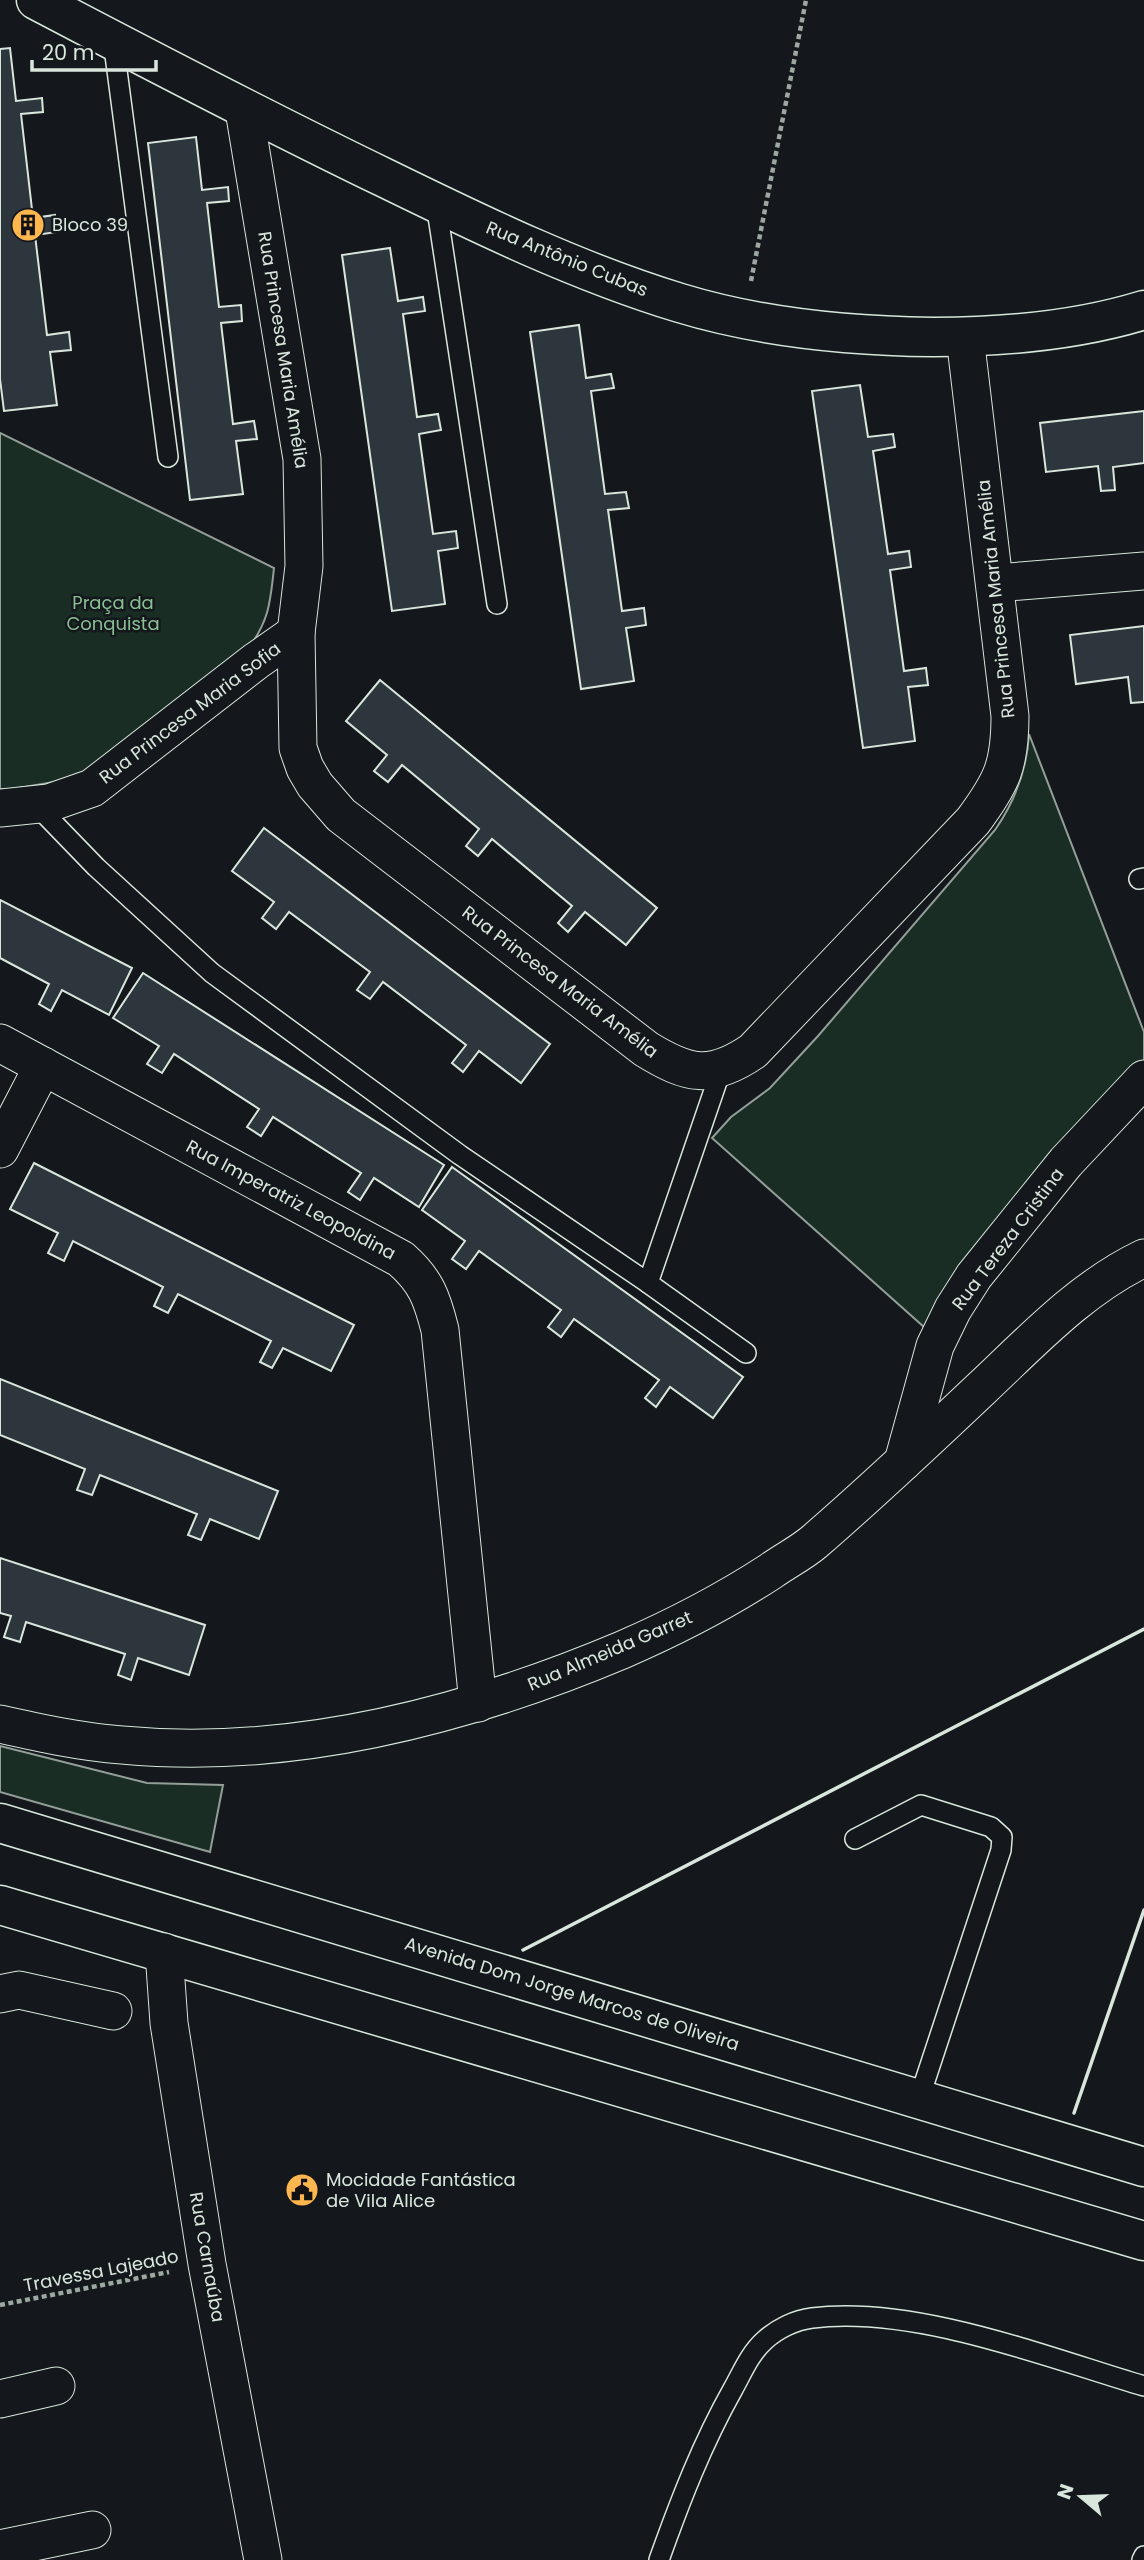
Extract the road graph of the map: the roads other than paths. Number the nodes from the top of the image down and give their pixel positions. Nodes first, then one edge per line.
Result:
1 (36, 0) edge
2 (113, 40) junction
3 (244, 110) junction
4 (436, 203) junction
5 (1144, 310) edge
6 (965, 337) junction
7 (168, 457) dead end
8 (1144, 571) edge
9 (996, 583) junction
10 (497, 604) dead end
11 (296, 633) junction
12 (36, 805) junction
13 (0, 808) edge
14 (0, 1043) edge
15 (43, 1066) junction
16 (721, 1070) junction
17 (1144, 1079) edge
18 (0, 1149) edge
19 (1144, 1258) edge
20 (648, 1283) junction
21 (746, 1353) dead end
22 (903, 1463) junction
23 (478, 1703) junction
24 (0, 1724) edge
25 (0, 1823) edge
26 (855, 1839) dead end
27 (0, 1905) edge
28 (164, 1952) junction
29 (0, 1994) edge
30 (113, 2011) dead end
31 (919, 2099) junction
32 (1144, 2167) edge
33 (1144, 2241) edge
34 (56, 2386) dead end
35 (1144, 2386) edge
36 (0, 2399) edge
37 (92, 2530) dead end
38 (0, 2549) edge
39 (263, 2560) edge
40 (659, 2560) edge

1 - 2 main road, Rua Antônio Cubas
2 - 3 main road, Rua Antônio Cubas
2 - 7 lane
3 - 4 main road, Rua Antônio Cubas
3 - 11 street, Rua Princesa Maria Amélia
4 - 6 main road, Rua Antônio Cubas
4 - 10 lane
5 - 6 main road, Rua Antônio Cubas
6 - 9 street, Rua Princesa Maria Amélia
8 - 9 street
9 - 16 street, Rua Princesa Maria Amélia
11 - 12 street, Rua Princesa Maria Sofia
11 - 16 street, Rua Princesa Maria Amélia
12 - 13 street, Rua Princesa Maria Sofia
12 - 20 lane
14 - 15 street, Rua Imperatriz Leopoldina
15 - 18 street
15 - 23 street, Rua Imperatriz Leopoldina
16 - 20 lane
17 - 22 street, Rua Tereza Cristina
19 - 22 street, Rua Almeida Garret
20 - 21 lane
22 - 23 street, Rua Almeida Garret
23 - 24 street, Rua Almeida Garret
25 - 31 main road, Avenida Dom Jorge Marcos de Oliveira
26 - 31 lane
27 - 28 main road
28 - 33 main road
28 - 39 street, Rua Carnaúba
29 - 30 street
31 - 32 main road, Avenida Dom Jorge Marcos de Oliveira
34 - 36 street
35 - 40 lane
37 - 38 street

